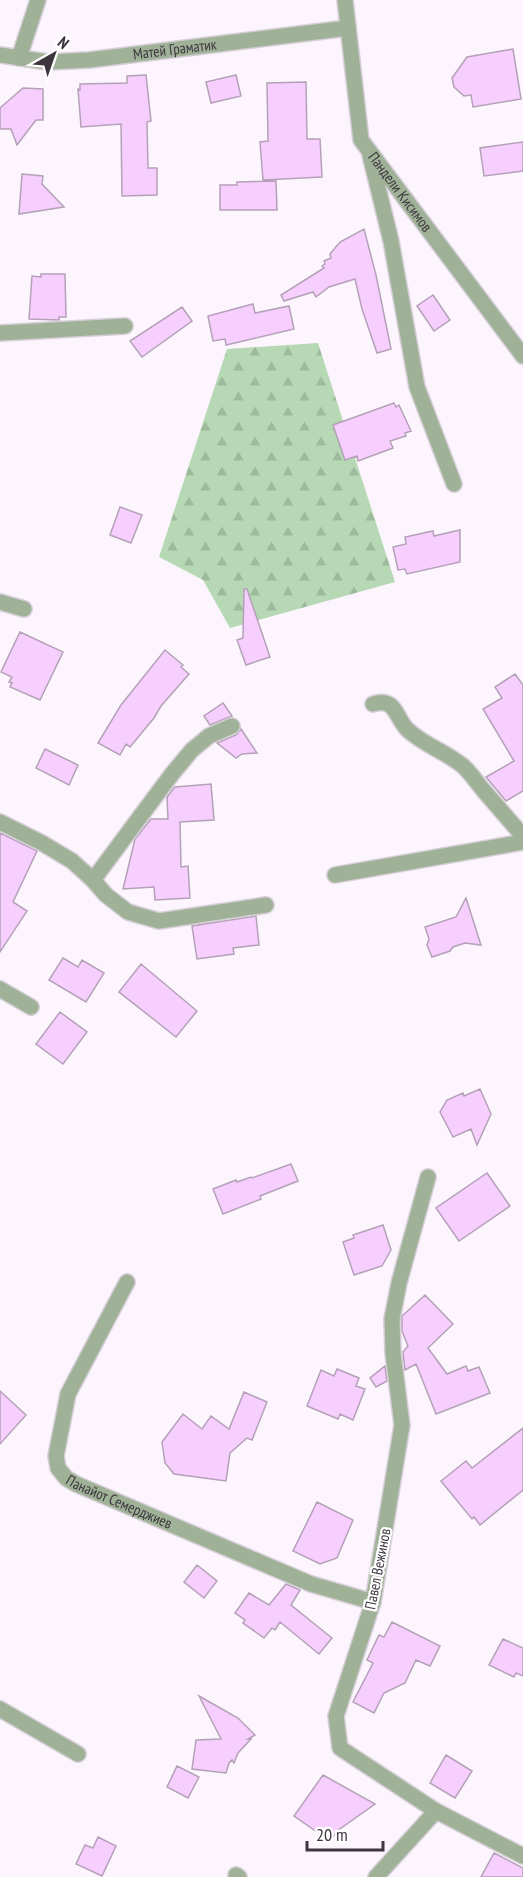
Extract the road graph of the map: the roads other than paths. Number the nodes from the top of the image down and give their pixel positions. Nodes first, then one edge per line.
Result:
1 (38, 0) edge
2 (345, 0) edge
3 (348, 28) junction
4 (0, 55) edge
5 (20, 58) junction
6 (368, 150) junction
7 (125, 326) dead end
8 (0, 333) edge
9 (523, 356) edge
10 (454, 484) dead end
11 (0, 602) edge
12 (24, 609) dead end
13 (373, 704) dead end
14 (232, 726) dead end
15 (0, 822) edge
16 (523, 836) edge
17 (523, 842) edge
18 (335, 875) dead end
19 (93, 880) junction
20 (266, 905) dead end
21 (0, 989) edge
22 (31, 1007) dead end
23 (428, 1177) dead end
24 (127, 1282) dead end
25 (373, 1602) junction
26 (0, 1709) edge
27 (78, 1754) dead end
28 (436, 1812) junction
29 (523, 1856) edge
30 (376, 1877) edge

1 - 5 street
2 - 3 street, Пандели Кисимов
3 - 5 street, Матей Граматик
3 - 6 street, Пандели Кисимов
4 - 5 street, Матей Граматик
6 - 9 street, Пандели Кисимов
6 - 10 street
7 - 8 street
11 - 12 street
13 - 16 street
14 - 19 street
15 - 19 street
17 - 18 street
19 - 20 street
21 - 22 street
23 - 25 street, Павел Вежинов
24 - 25 street, Панайот Семерджиев
25 - 28 street, Павел Вежинов
26 - 27 street
28 - 29 street, Павел Вежинов
28 - 30 street

